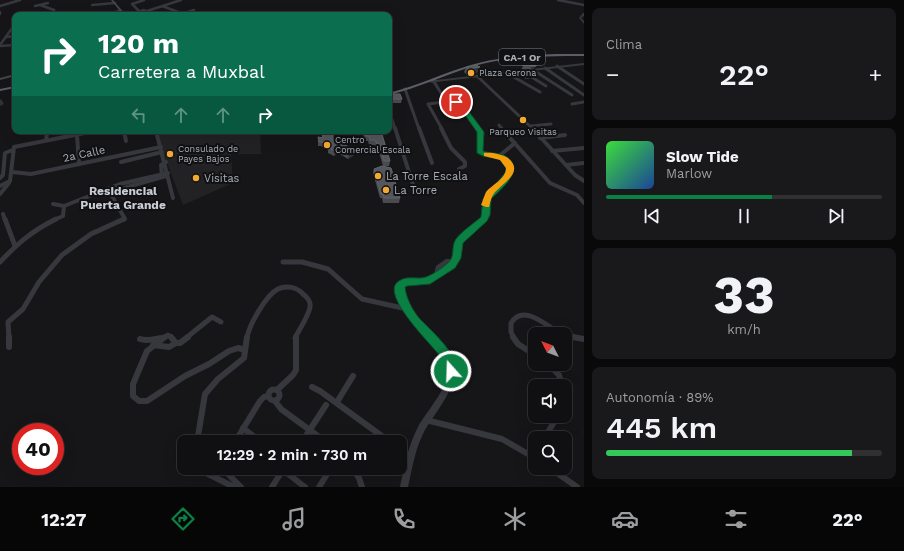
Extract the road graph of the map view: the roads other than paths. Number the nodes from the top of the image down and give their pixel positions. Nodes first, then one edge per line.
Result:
1 (20, 0) edge
2 (144, 0) edge
3 (181, 0) edge
4 (558, 0) edge
5 (131, 1) edge
6 (135, 2) junction
7 (48, 3) dead end
8 (114, 3) edge
9 (40, 4) junction
10 (584, 5) edge
11 (0, 6) edge
12 (35, 6) dead end
13 (92, 6) dead end
14 (162, 6) junction
15 (99, 8) dead end
16 (120, 9) junction
17 (107, 10) dead end
18 (147, 10) joint
19 (194, 10) dead end
20 (140, 11) joint
21 (54, 12) edge
22 (112, 12) edge
23 (122, 12) edge
24 (176, 12) edge
25 (187, 12) edge
26 (584, 14) edge
27 (584, 23) edge
28 (12, 28) edge
29 (12, 36) edge
30 (6, 37) junction
31 (0, 45) edge
32 (12, 45) edge
33 (584, 54) edge
34 (528, 57) junction
35 (584, 59) edge
36 (584, 64) edge
37 (557, 66) junction
38 (545, 68) junction
39 (533, 70) junction
40 (522, 71) junction
41 (505, 72) junction
42 (12, 75) edge
43 (479, 77) junction
44 (0, 78) edge
45 (434, 80) junction
46 (584, 84) edge
47 (546, 86) dead end
48 (12, 89) edge
49 (405, 89) junction
50 (0, 91) edge
51 (392, 91) edge
52 (392, 91) edge
53 (540, 92) dead end
54 (572, 95) dead end
55 (584, 95) edge
56 (452, 101) junction
57 (584, 102) edge
58 (572, 104) dead end
59 (392, 119) edge
60 (551, 124) dead end
61 (499, 125) dead end
62 (531, 126) junction
63 (47, 134) dead end
64 (77, 134) joint
65 (125, 134) edge
66 (157, 134) edge
67 (564, 135) dead end
68 (540, 138) junction
69 (46, 140) junction
70 (126, 141) dead end
71 (515, 143) junction
72 (161, 147) junction
73 (584, 148) edge
74 (13, 150) junction
75 (552, 150) junction
76 (162, 152) junction
77 (499, 156) junction
78 (121, 162) dead end
79 (166, 162) junction
80 (432, 163) dead end
81 (584, 163) edge
82 (79, 164) junction
83 (566, 165) junction
84 (459, 169) dead end
85 (12, 172) junction
86 (168, 174) junction
87 (162, 176) junction
88 (0, 178) edge
89 (583, 180) edge
90 (10, 181) junction
91 (0, 186) edge
92 (414, 188) dead end
93 (108, 189) junction
94 (0, 194) edge
95 (111, 194) junction
96 (173, 198) dead end
97 (584, 203) edge
98 (53, 204) dead end
99 (64, 206) junction
100 (3, 214) dead end
101 (15, 246) junction
102 (0, 262) edge
103 (283, 262) dead end
104 (407, 309) junction
105 (221, 322) dead end
106 (548, 327) edge
107 (572, 336) edge
108 (140, 338) dead end
109 (163, 338) junction
110 (584, 339) edge
111 (176, 343) junction
112 (154, 345) junction
113 (10, 347) dead end
114 (245, 350) junction
115 (528, 350) edge
116 (353, 376) dead end
117 (312, 387) dead end
118 (277, 390) junction
119 (268, 396) junction
120 (275, 401) junction
121 (337, 402) junction
122 (326, 405) dead end
123 (430, 421) junction
124 (243, 428) junction
125 (310, 430) junction
126 (199, 435) edge
127 (239, 435) edge
128 (252, 435) edge
129 (307, 435) edge
130 (317, 435) edge
131 (381, 435) edge
132 (528, 453) edge
133 (407, 455) edge
134 (411, 458) junction
135 (211, 475) edge
136 (228, 475) edge
137 (280, 475) edge
138 (291, 475) edge
139 (327, 475) edge
140 (356, 475) edge
141 (560, 475) edge
142 (215, 477) joint
143 (234, 487) edge
144 (241, 487) edge
145 (272, 487) edge
146 (306, 487) edge
147 (319, 487) edge
148 (362, 487) edge
149 (404, 487) edge
150 (577, 487) edge

1 - 11 street
2 - 6 street
3 - 14 street
4 - 10 street
5 - 6 street
6 - 20 street
7 - 9 street
8 - 13 street
8 - 15 street
8 - 16 main road
9 - 12 street
9 - 21 street
14 - 18 street
14 - 24 street
16 - 17 street
16 - 22 street
16 - 23 main road
18 - 20 street
19 - 25 street
26 - 27 street
28 - 30 street
29 - 30 street
30 - 31 street
31 - 32 street
33 - 34 highway, CA-1 Or
33 - 51 highway, CA-1 Or
34 - 35 highway
34 - 45 highway, CA-1 Or
36 - 37 street
37 - 38 street
37 - 46 street
38 - 39 street
38 - 55 street
39 - 40 street
39 - 54 street
40 - 41 street
40 - 47 street
41 - 43 street
41 - 53 street
42 - 44 main road
43 - 45 street
43 - 62 street
45 - 49 highway, CA-1 Or
45 - 56 street
48 - 50 highway
49 - 52 highway, CA-1 Or
49 - 80 street
56 - 77 street
56 - 84 street
57 - 58 street
59 - 92 street
60 - 62 street
61 - 71 street
62 - 68 street
63 - 69 street
64 - 69 street
64 - 82 street
65 - 70 street
66 - 72 street
67 - 68 street
68 - 75 street
69 - 74 street
71 - 77 street
71 - 97 street
72 - 76 street
72 - 82 street, 2a Calle
73 - 75 street
74 - 85 street
74 - 88 street
75 - 83 street
76 - 78 street
76 - 79 street
77 - 104 street
79 - 86 street
79 - 87 street
81 - 83 street
82 - 85 street, 2a Calle
83 - 89 street
85 - 90 street
86 - 87 street
86 - 96 street
87 - 93 street
87 - 95 street
90 - 91 street
90 - 94 street
93 - 95 street
93 - 99 street
95 - 113 street
98 - 99 street
99 - 101 street
100 - 101 street
101 - 102 street
103 - 104 street
104 - 123 street
105 - 111 street
106 - 115 street
107 - 110 street
108 - 109 street
109 - 111 street
109 - 112 street
111 - 112 street
112 - 114 street
114 - 118 street
114 - 126 street
116 - 121 street
117 - 121 street
118 - 119 street
118 - 120 street
119 - 120 street
119 - 124 street
120 - 125 street
121 - 131 street
122 - 125 street
123 - 132 street
123 - 134 street
124 - 127 street
124 - 128 street
125 - 129 street
125 - 130 street
133 - 134 street
134 - 149 street
135 - 142 street
136 - 144 street
137 - 145 street
138 - 146 street
139 - 147 street
140 - 148 street
141 - 150 street
142 - 143 street

